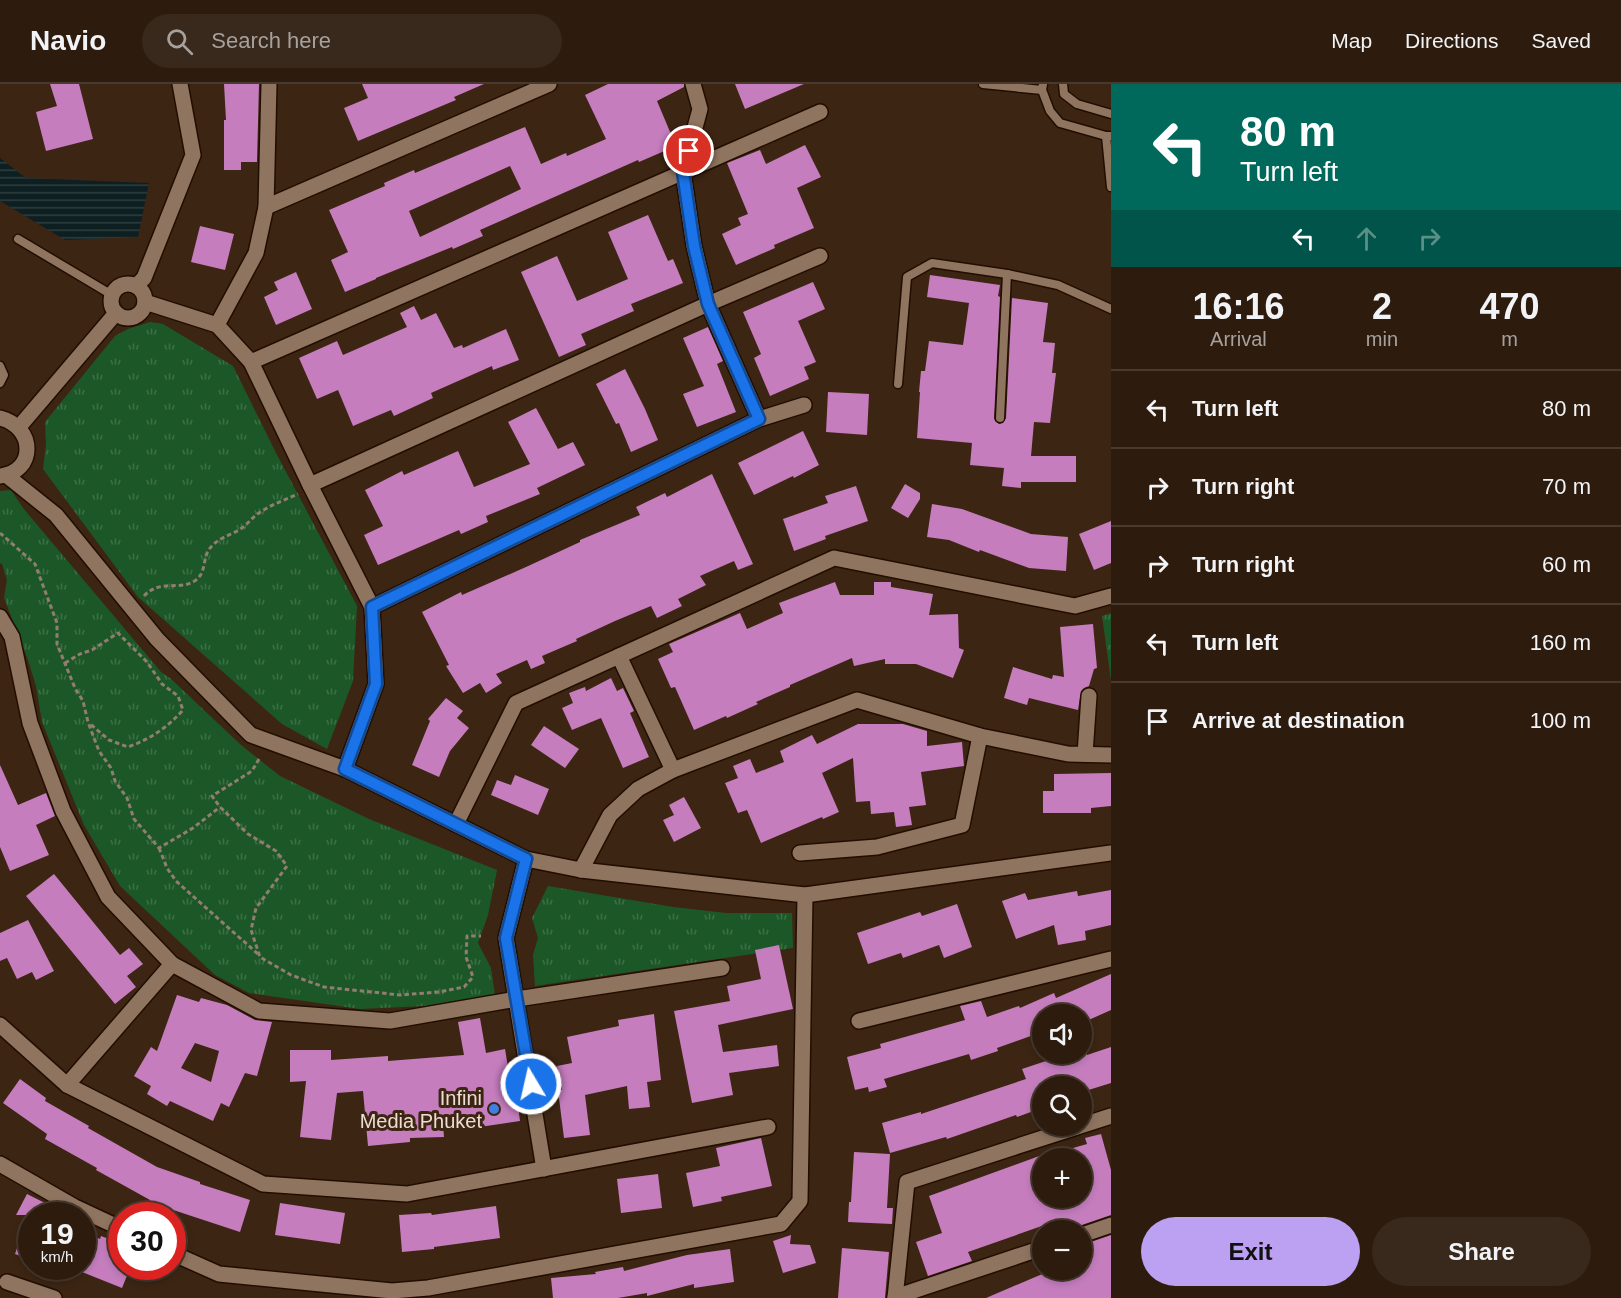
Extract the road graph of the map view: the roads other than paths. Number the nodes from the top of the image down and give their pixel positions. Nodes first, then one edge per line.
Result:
1 (180, 84) edge
2 (268, 84) edge
3 (549, 84) edge
4 (693, 84) edge
5 (983, 84) edge
6 (1063, 84) edge
7 (1043, 87) edge
8 (820, 112) dead end
9 (1111, 114) edge
10 (1108, 136) edge
11 (683, 172) junction
12 (1111, 187) edge
13 (266, 207) junction
14 (18, 239) dead end
15 (820, 256) dead end
16 (1007, 274) junction
17 (136, 286) junction
18 (112, 295) junction
19 (145, 302) junction
20 (708, 304) junction
21 (1111, 309) edge
22 (116, 313) junction
23 (217, 325) junction
24 (250, 362) junction
25 (0, 366) edge
26 (0, 383) edge
27 (898, 384) dead end
28 (804, 405) dead end
29 (0, 418) edge
30 (1000, 418) dead end
31 (759, 419) junction
32 (19, 427) junction
33 (3, 476) edge
34 (304, 489) junction
35 (1111, 596) edge
36 (372, 607) junction
37 (0, 617) edge
38 (619, 656) junction
39 (1089, 696) dead end
40 (980, 736) junction
41 (1085, 754) junction
42 (1111, 755) edge
43 (345, 769) junction
44 (673, 770) junction
45 (456, 824) junction
46 (800, 853) dead end
47 (1111, 853) edge
48 (526, 859) junction
49 (581, 870) junction
50 (805, 895) junction
51 (1111, 959) edge
52 (172, 964) junction
53 (722, 968) dead end
54 (517, 999) junction
55 (859, 1022) dead end
56 (0, 1025) edge
57 (67, 1085) junction
58 (1111, 1116) edge
59 (768, 1128) dead end
60 (0, 1164) edge
61 (544, 1169) junction
62 (108, 1222) edge
63 (1111, 1225) edge
64 (1092, 1232) edge
65 (1032, 1251) edge
66 (186, 1259) edge
67 (7, 1282) dead end
68 (428, 1293) edge
69 (392, 1294) edge
70 (54, 1298) edge
71 (895, 1298) edge

1 - 17 street
2 - 13 street
3 - 13 street
4 - 11 street
5 - 7 lane
6 - 9 lane
7 - 10 lane
8 - 11 street
10 - 12 lane
11 - 20 street
11 - 24 street
13 - 23 street
14 - 18 lane
15 - 20 street
16 - 21 lane
16 - 27 lane
16 - 30 lane
17 - 18 street
17 - 19 street
18 - 22 street
19 - 22 street
19 - 23 street
20 - 31 street
20 - 34 street
22 - 32 street
23 - 24 street
24 - 34 street
25 - 26 lane
28 - 31 street
29 - 32 street
31 - 36 street
32 - 33 street
33 - 43 street
34 - 36 street
35 - 38 street
36 - 43 street
37 - 52 street
38 - 44 street
38 - 45 street
39 - 41 street
40 - 41 street
40 - 44 street
40 - 46 street
41 - 42 street
43 - 45 street
44 - 49 street
45 - 48 street
47 - 50 street
48 - 49 street
48 - 54 street
49 - 50 street
50 - 68 street
51 - 55 street
52 - 54 street
52 - 57 street
53 - 54 street
54 - 61 street
56 - 57 street
57 - 61 street
58 - 71 street
59 - 61 street
60 - 62 street
63 - 64 street
65 - 71 street
66 - 69 street
67 - 70 street
68 - 69 street

